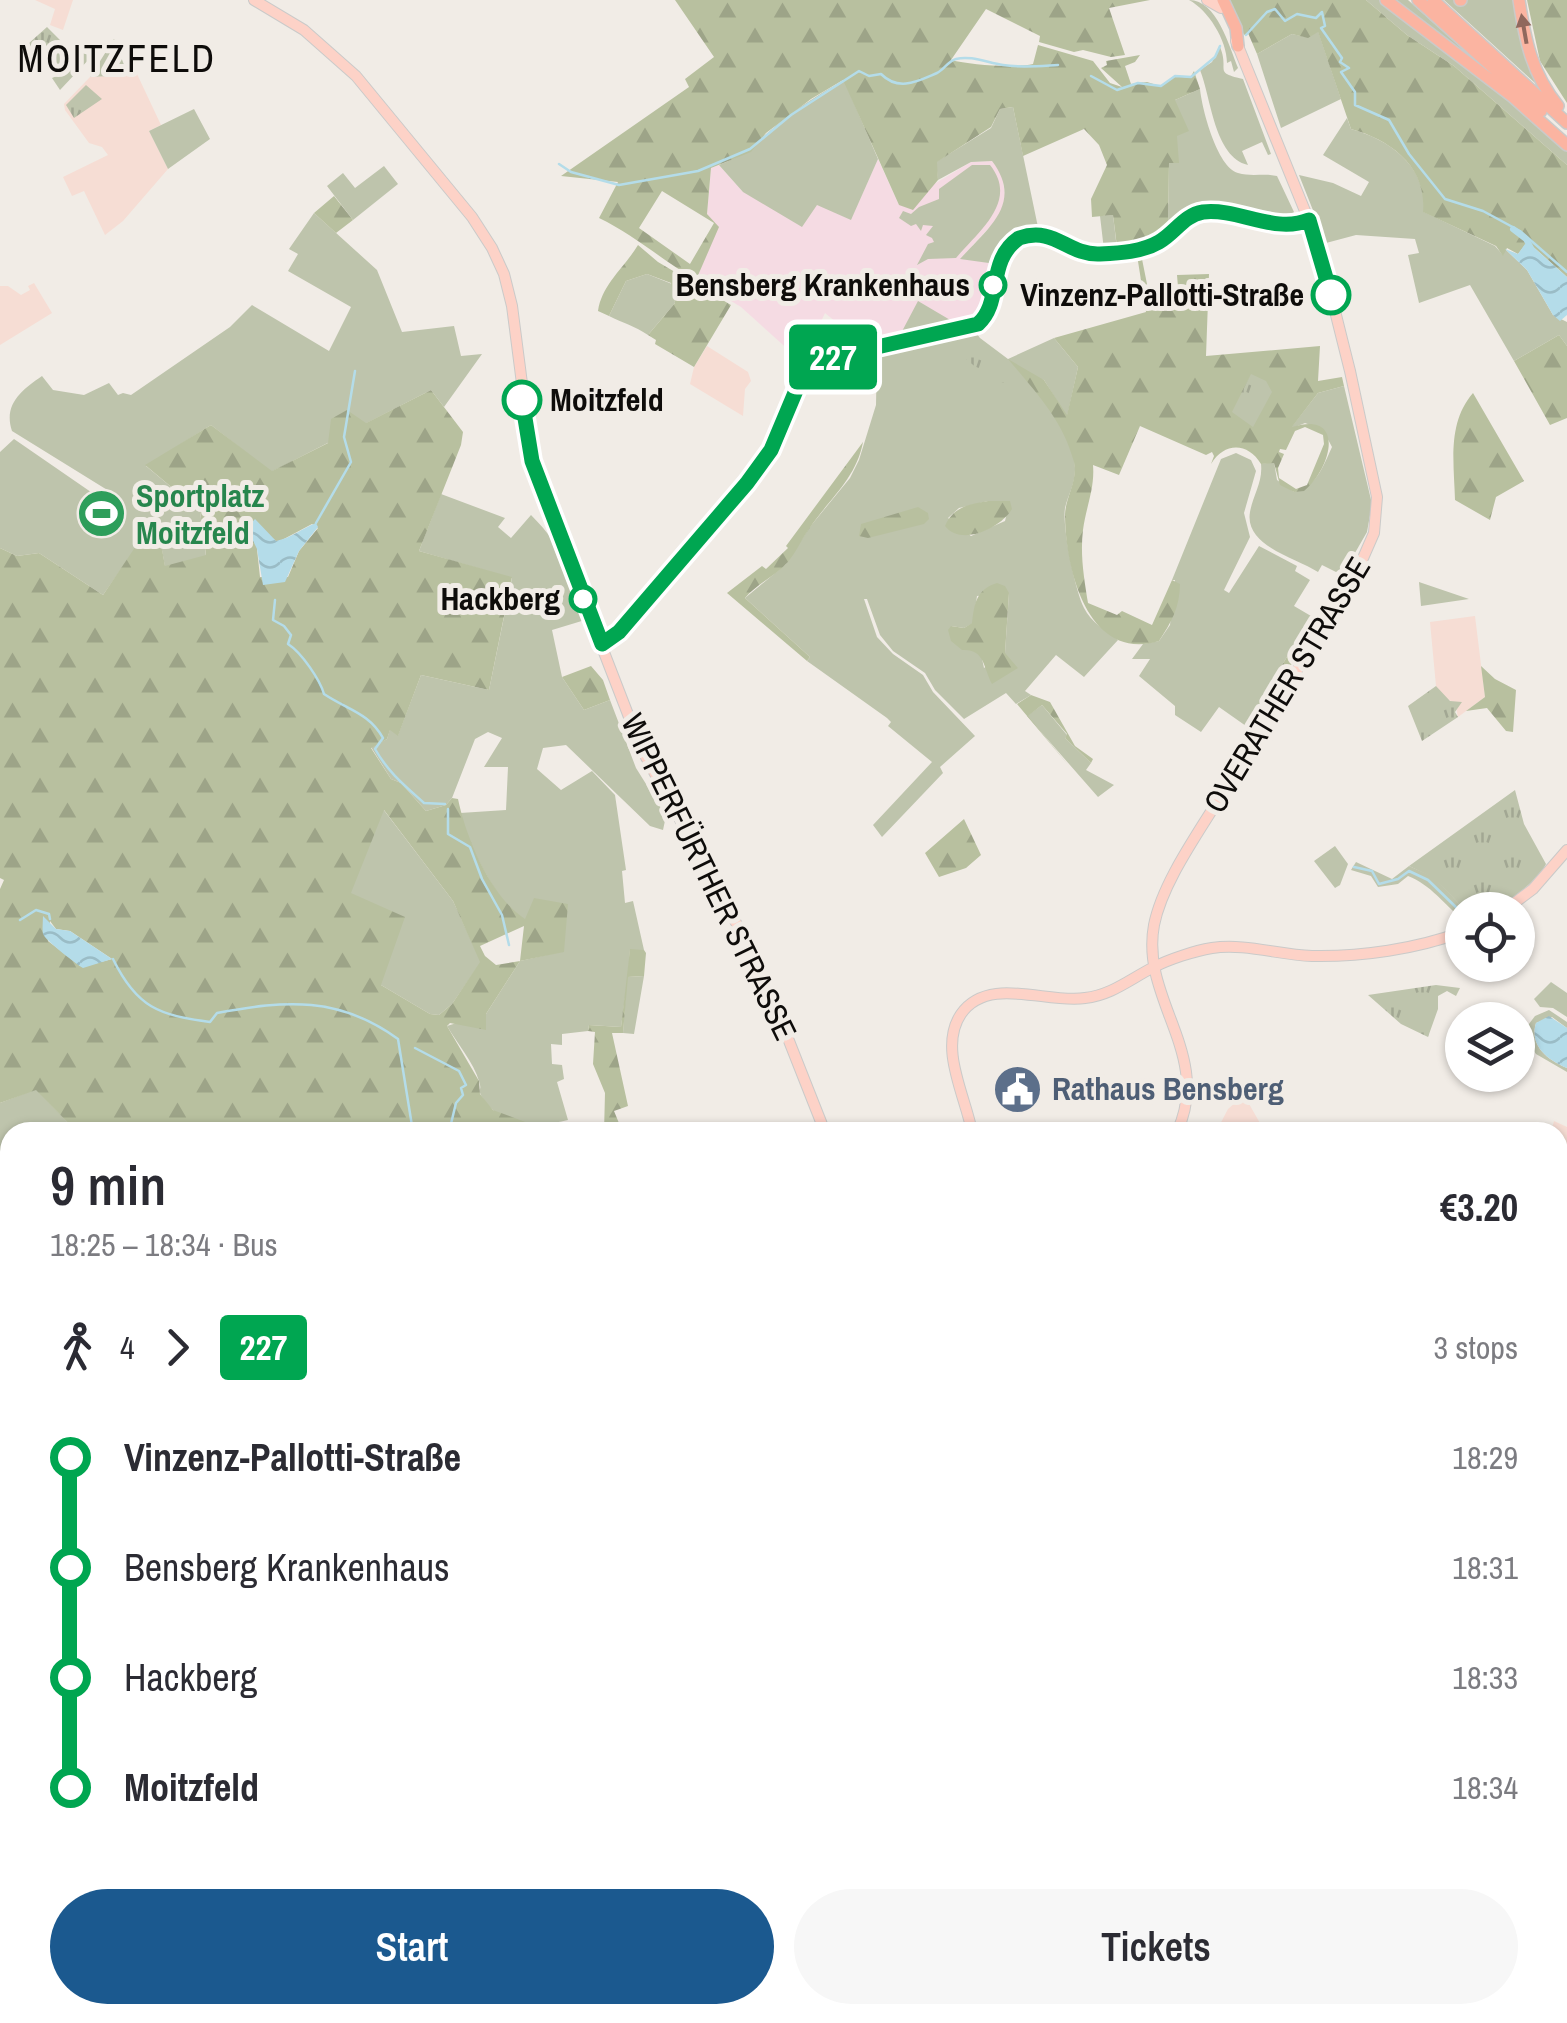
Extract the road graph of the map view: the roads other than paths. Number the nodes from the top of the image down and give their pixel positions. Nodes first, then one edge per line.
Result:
1 (254, 0) edge
2 (1207, 0) edge
3 (1386, 0) edge
4 (1418, 0) edge
5 (1434, 0) edge
6 (1519, 0) edge
7 (1220, 3) edge
8 (1238, 46) joint
9 (1567, 120) edge
10 (1567, 137) edge
11 (1567, 145) edge
12 (1567, 850) edge
13 (1529, 892) edge
14 (1153, 936) junction
15 (1445, 937) edge
16 (1181, 958) junction
17 (1154, 966) junction
18 (1129, 982) junction
19 (1161, 994) junction
20 (821, 1122) edge
21 (970, 1122) edge
22 (1181, 1122) edge

1 - 20 main road, WIPPERFÜRTHER STRASSE
2 - 7 main road
3 - 11 highway
4 - 10 highway
5 - 9 highway
9 -> 6 highway
7 - 8 highway
8 - 14 main road, OVERATHER STRASSE
12 - 13 main road
14 - 16 main road
14 - 17 main road, OVERATHER STRASSE
15 - 16 main road
16 - 17 main road
16 - 19 main road
17 - 18 main road
17 - 19 main road, OVERATHER STRASSE
18 - 19 main road
18 - 21 main road
19 - 22 main road, OVERATHER STRASSE

